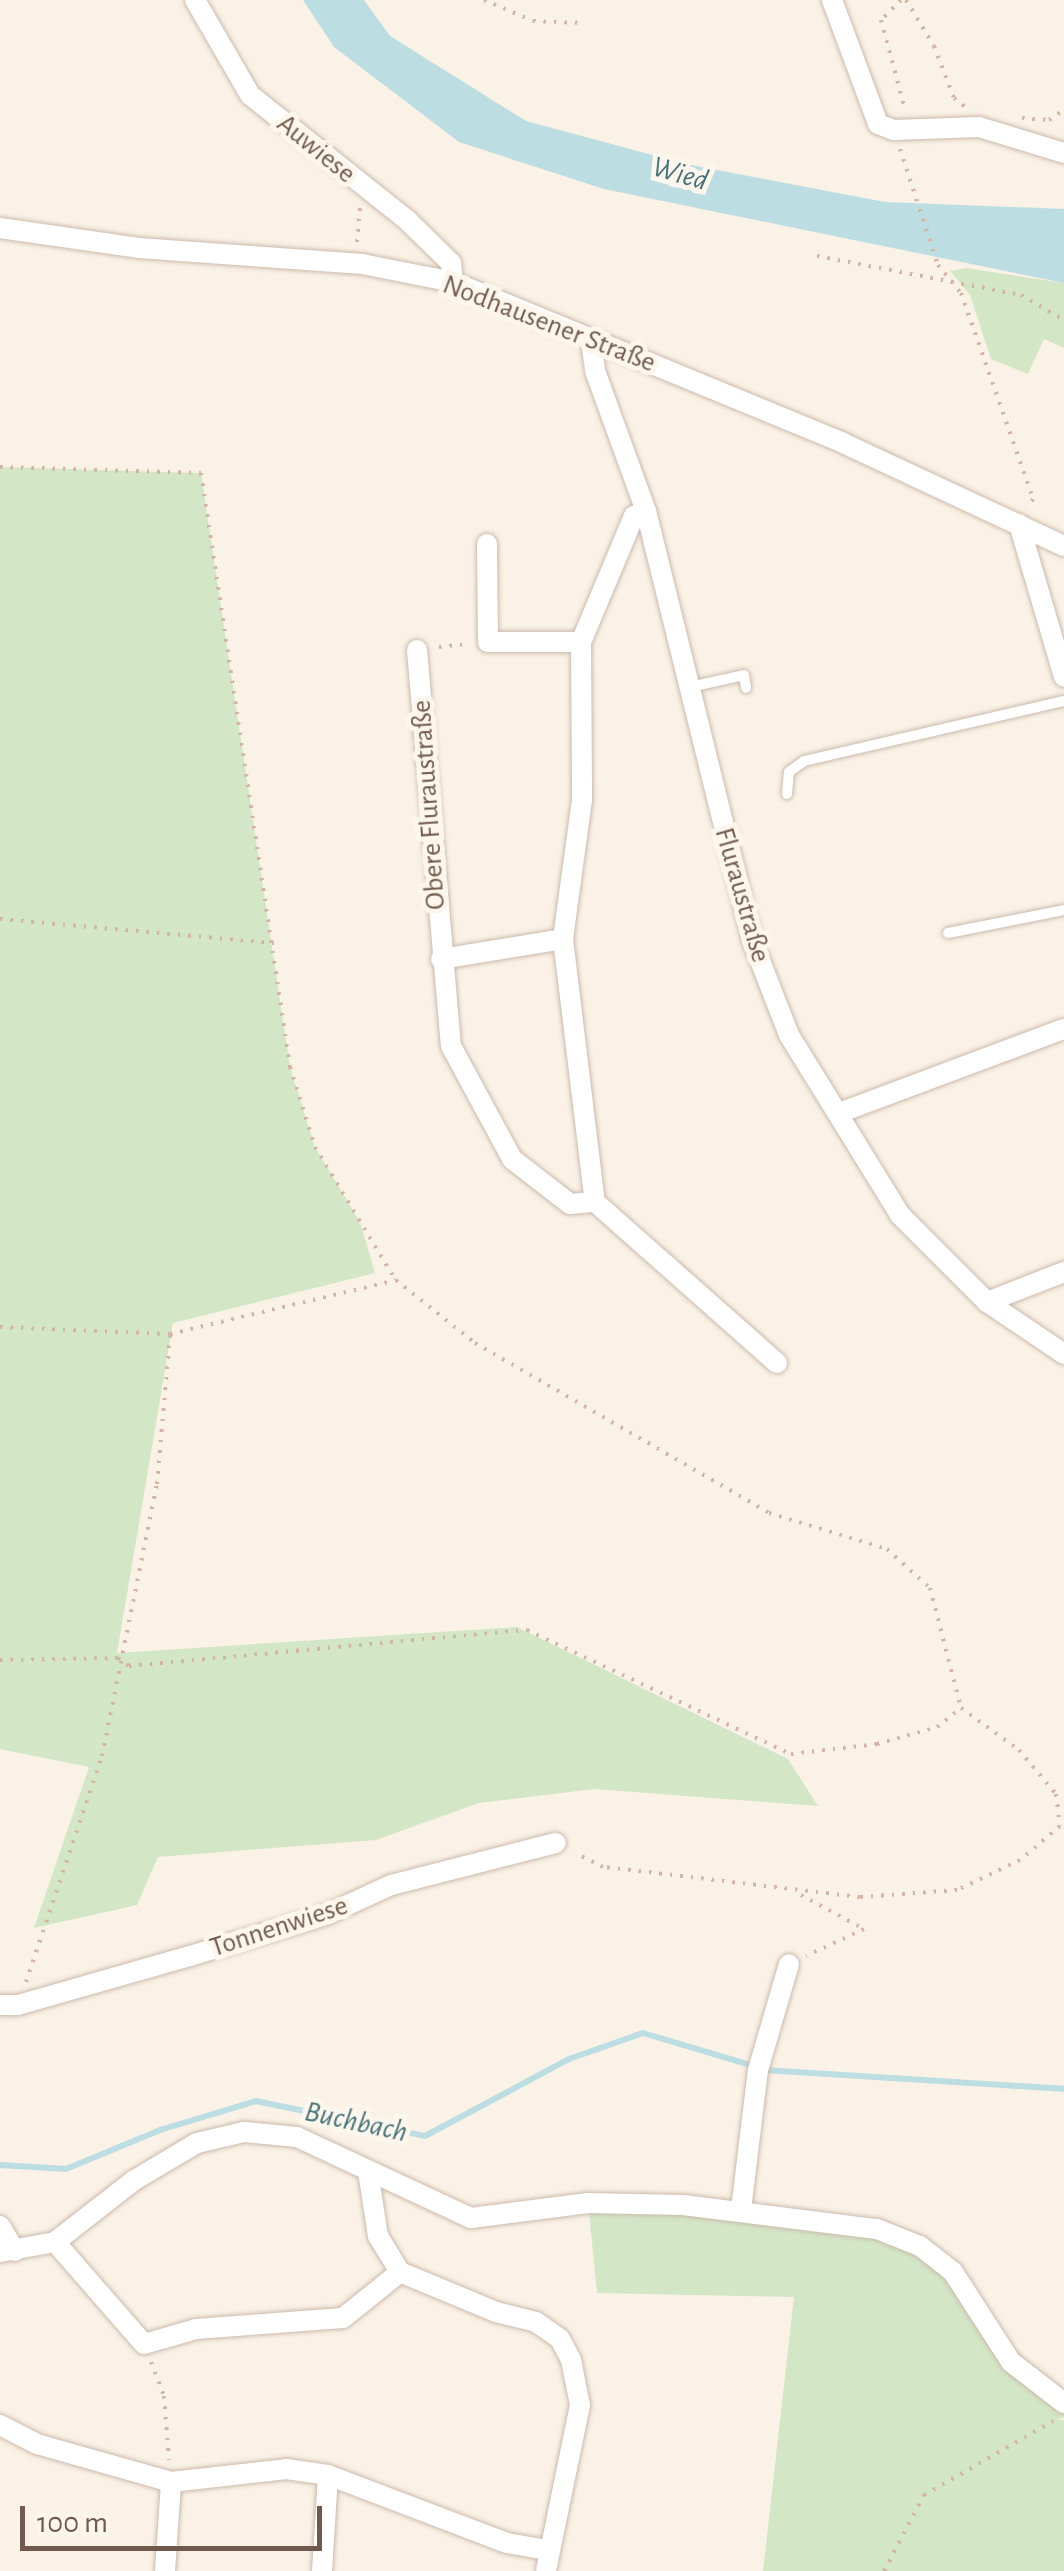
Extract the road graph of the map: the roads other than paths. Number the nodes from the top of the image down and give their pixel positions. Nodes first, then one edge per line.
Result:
1 (195, 0) edge
2 (832, 0) edge
3 (1064, 154) edge
4 (0, 228) edge
5 (453, 282) junction
6 (591, 341) junction
7 (646, 510) junction
8 (1019, 524) junction
9 (487, 544) dead end
10 (1064, 546) edge
11 (581, 642) junction
12 (416, 650) road end
13 (1064, 677) edge
14 (689, 687) junction
15 (746, 688) dead end
16 (1064, 702) edge
17 (787, 794) dead end
18 (1064, 910) edge
19 (948, 933) dead end
20 (563, 939) junction
21 (441, 959) junction
22 (1064, 1028) edge
23 (839, 1113) junction
24 (594, 1202) junction
25 (1064, 1272) edge
26 (987, 1302) junction
27 (1064, 1354) edge
28 (777, 1363) dead end
29 (556, 1843) road end
30 (789, 1964) road end
31 (9, 2005) edge
32 (368, 2171) junction
33 (742, 2210) junction
34 (0, 2226) edge
35 (55, 2242) junction
36 (8, 2251) edge
37 (400, 2272) junction
38 (1064, 2403) edge
39 (0, 2424) edge
40 (328, 2475) junction
41 (171, 2482) junction
42 (546, 2561) edge
43 (165, 2571) edge
44 (322, 2571) edge

1 - 5 street, Auwiese
2 - 3 street
4 - 5 street, Nodhausener Straße
5 - 6 street, Nodhausener Straße
6 - 7 street, Fluraustraße
6 - 8 street, Nodhausener Straße
7 - 11 street
7 - 14 street, Fluraustraße
8 - 10 street, Nodhausener Straße
8 - 13 street
9 - 11 street
11 - 20 street
12 - 21 street, Obere Fluraustraße
14 - 15 lane
14 - 23 street, Fluraustraße
16 - 17 lane
18 - 19 lane
20 - 21 street
20 - 24 street
21 - 24 street, Obere Fluraustraße
22 - 23 street
23 - 26 street, Fluraustraße
24 - 28 street, Obere Fluraustraße
25 - 26 street
26 - 27 street, Fluraustraße
29 - 31 street, Tonnenwiese
30 - 33 street
32 - 33 street
32 - 35 street
32 - 37 street
33 - 38 street
34 - 36 street
35 - 36 street
35 - 37 street
37 - 42 street
39 - 41 street
40 - 41 street
40 - 42 street
40 - 44 street
41 - 43 street

